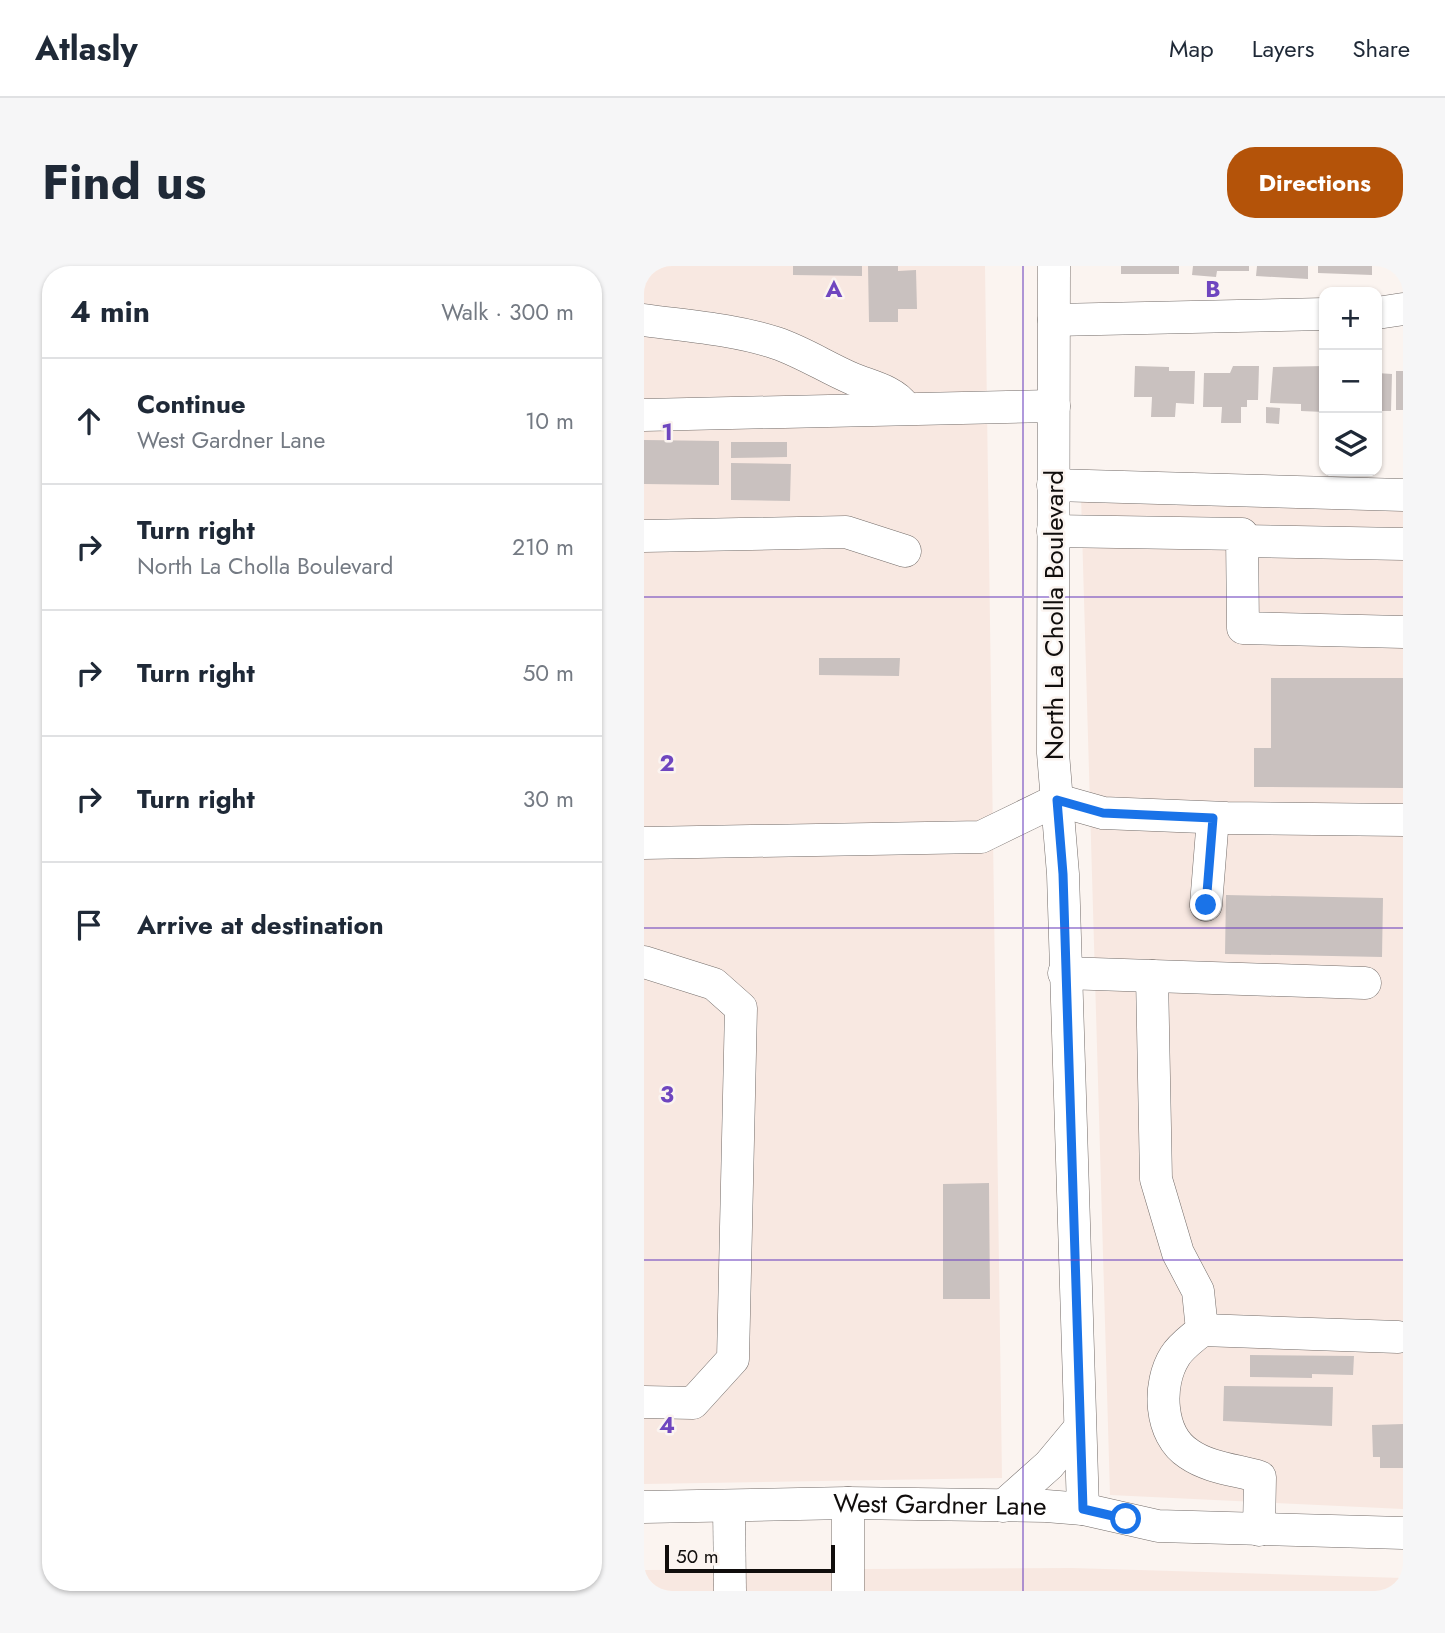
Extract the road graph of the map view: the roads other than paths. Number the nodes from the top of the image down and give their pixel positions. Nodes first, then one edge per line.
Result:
1 (1054, 266) edge
2 (1403, 309) edge
3 (1382, 312) edge
4 (1319, 314) edge
5 (644, 320) edge
6 (1054, 320) junction
7 (1054, 406) junction
8 (904, 408) junction
9 (644, 415) edge
10 (1053, 485) junction
11 (1403, 495) edge
12 (1053, 531) junction
13 (644, 536) edge
14 (1242, 541) junction
15 (1403, 544) edge
16 (905, 551) dead end
17 (1403, 632) edge
18 (1057, 800) junction
19 (1213, 818) junction
20 (1403, 820) edge
21 (644, 843) edge
22 (1206, 905) dead end
23 (644, 962) edge
24 (1064, 973) junction
25 (1152, 976) junction
26 (1365, 984) dead end
27 (1202, 1330) junction
28 (1398, 1337) dead end
29 (644, 1402) edge
30 (1079, 1429) junction
31 (848, 1503) junction
32 (729, 1506) junction
33 (1003, 1506) junction
34 (644, 1507) edge
35 (1083, 1509) junction
36 (1259, 1530) junction
37 (1403, 1533) edge
38 (730, 1591) edge
39 (848, 1591) edge

1 - 6 street, North La Cholla Boulevard
2 - 3 street
4 - 6 street
5 - 8 street
6 - 7 street, North La Cholla Boulevard
7 - 8 street
7 - 10 street, North La Cholla Boulevard
8 - 9 street
10 - 11 street
10 - 12 street, North La Cholla Boulevard
12 - 14 street
12 - 18 street, North La Cholla Boulevard
13 - 16 street
14 - 15 street
14 - 17 street
18 - 19 street
18 - 21 street
18 - 24 street, North La Cholla Boulevard
19 - 20 street
19 - 22 street
23 - 29 street
24 - 25 street
24 - 30 street, North La Cholla Boulevard
25 - 26 street
25 - 27 street
27 - 28 street
27 - 36 street
30 - 33 street
30 - 35 street, North La Cholla Boulevard
31 - 32 street, West Gardner Lane
31 - 33 street, West Gardner Lane
31 - 39 street
32 - 34 street, West Gardner Lane
32 - 38 street
33 - 35 street, West Gardner Lane
35 - 36 street, West Gardner Lane
36 - 37 street, West Gardner Lane

